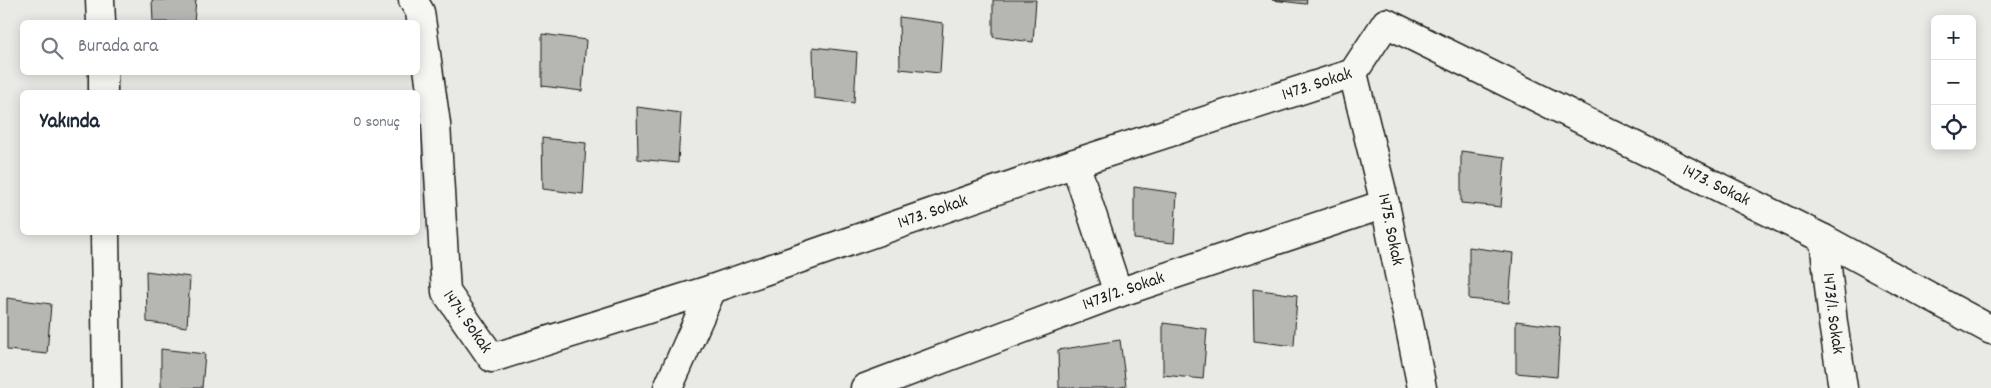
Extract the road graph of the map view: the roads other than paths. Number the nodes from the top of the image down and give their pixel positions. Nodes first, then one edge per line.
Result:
1 (100, 0) edge
2 (413, 0) edge
3 (1385, 12) edge
4 (101, 20) edge
5 (1353, 73) junction
6 (102, 75) edge
7 (103, 90) edge
8 (1075, 163) junction
9 (1385, 204) junction
10 (105, 235) edge
11 (1824, 239) junction
12 (712, 289) junction
13 (1118, 293) junction
14 (1991, 330) edge
15 (107, 388) edge
16 (668, 388) edge
17 (865, 388) edge
18 (1422, 388) edge
19 (1844, 388) edge

1 - 4 street
2 - 12 street, 1474. Sokak
3 - 5 street, 1473. Sokak
3 - 11 street, 1473. Sokak
5 - 8 street, 1473. Sokak
5 - 9 street, 1475. Sokak
6 - 7 street
8 - 12 street, 1473. Sokak
8 - 13 street
9 - 13 street, 1473/2. Sokak
9 - 18 street, 1475. Sokak
10 - 15 street
11 - 14 street, 1473. Sokak
11 - 19 street, 1473/1. Sokak
12 - 16 street
13 - 17 street, 1473/2. Sokak

